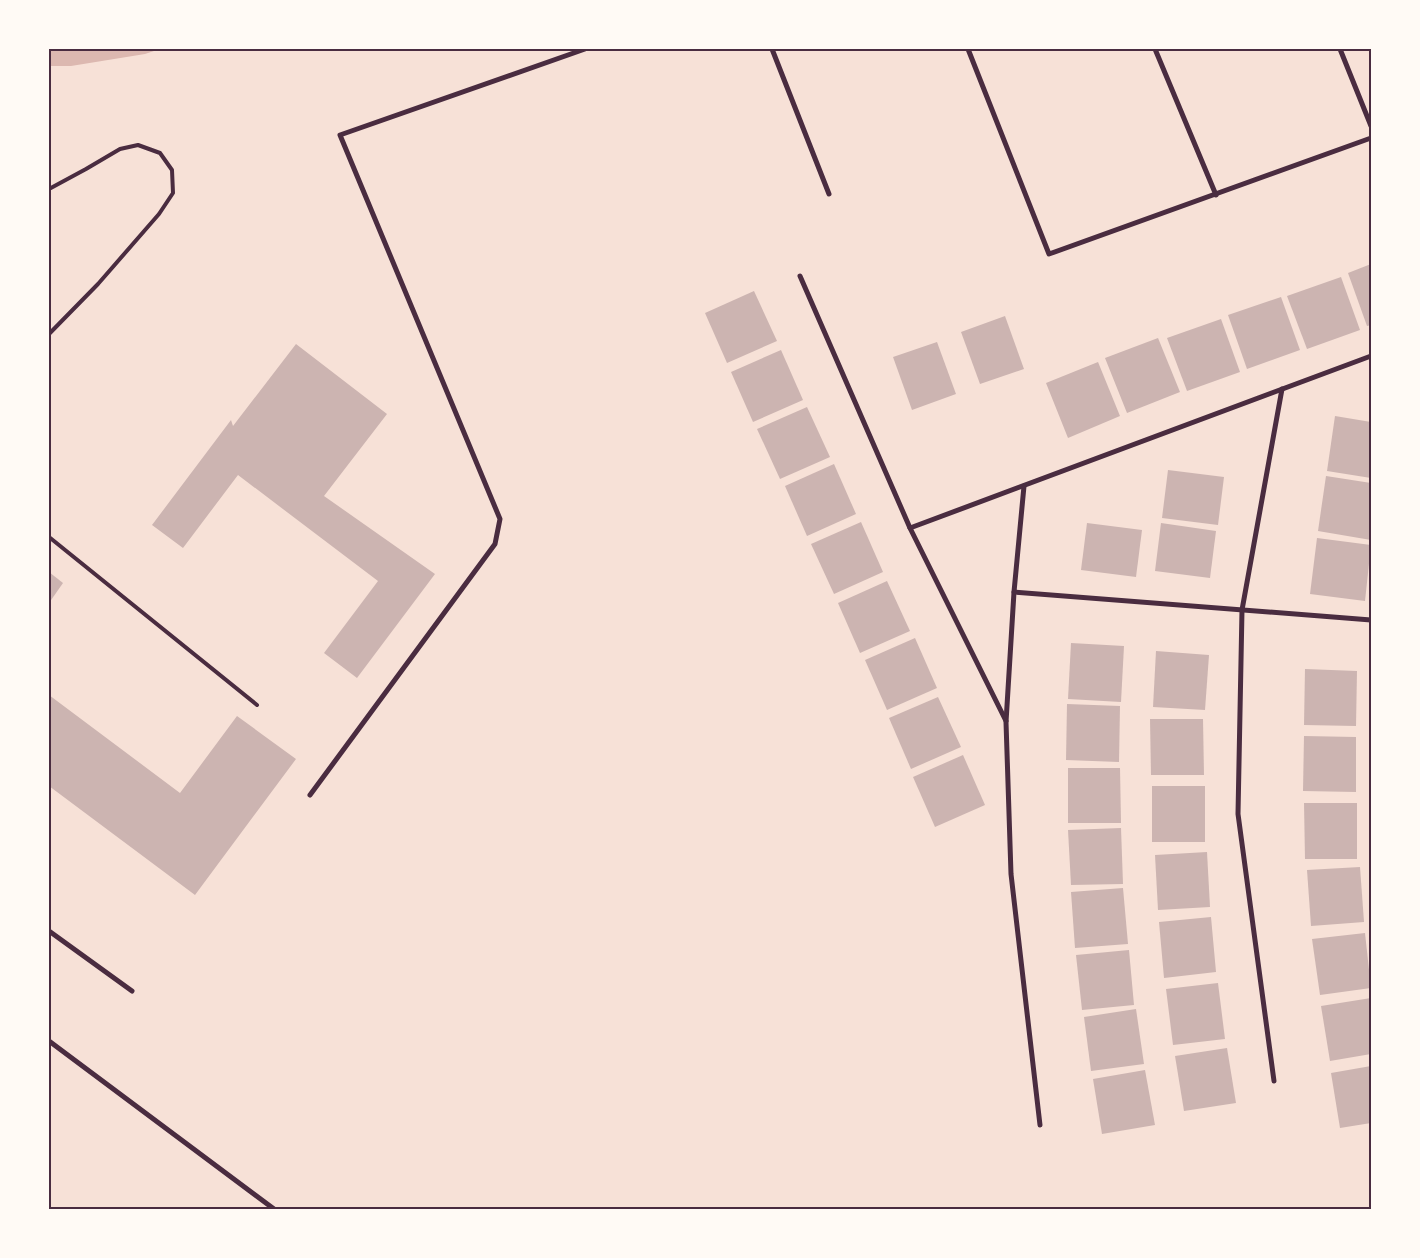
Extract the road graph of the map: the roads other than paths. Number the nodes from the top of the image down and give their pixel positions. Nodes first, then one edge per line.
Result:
1 (585, 49) edge
2 (772, 49) edge
3 (968, 49) edge
4 (1155, 49) edge
5 (1340, 49) edge
6 (1371, 126) edge
7 (1371, 138) edge
8 (49, 189) edge
9 (829, 194) dead end
10 (1216, 194) junction
11 (800, 276) dead end
12 (49, 334) edge
13 (1371, 356) edge
14 (1282, 389) junction
15 (1024, 486) junction
16 (910, 528) junction
17 (49, 538) edge
18 (1014, 592) junction
19 (1242, 610) junction
20 (1371, 620) edge
21 (257, 705) dead end
22 (1006, 722) junction
23 (310, 794) dead end
24 (49, 931) edge
25 (132, 991) dead end
26 (49, 1041) edge
27 (1274, 1081) dead end
28 (1040, 1125) dead end
29 (274, 1209) edge

1 - 23 street
2 - 9 street
3 - 10 street
4 - 10 street
5 - 6 street
7 - 10 street
8 - 12 lane
11 - 16 street
13 - 14 street
14 - 15 street
14 - 19 street
15 - 16 street
15 - 18 street
16 - 22 street
17 - 21 lane
18 - 19 street
18 - 22 street
19 - 20 street
19 - 27 street
22 - 28 street
24 - 25 street
26 - 29 street

